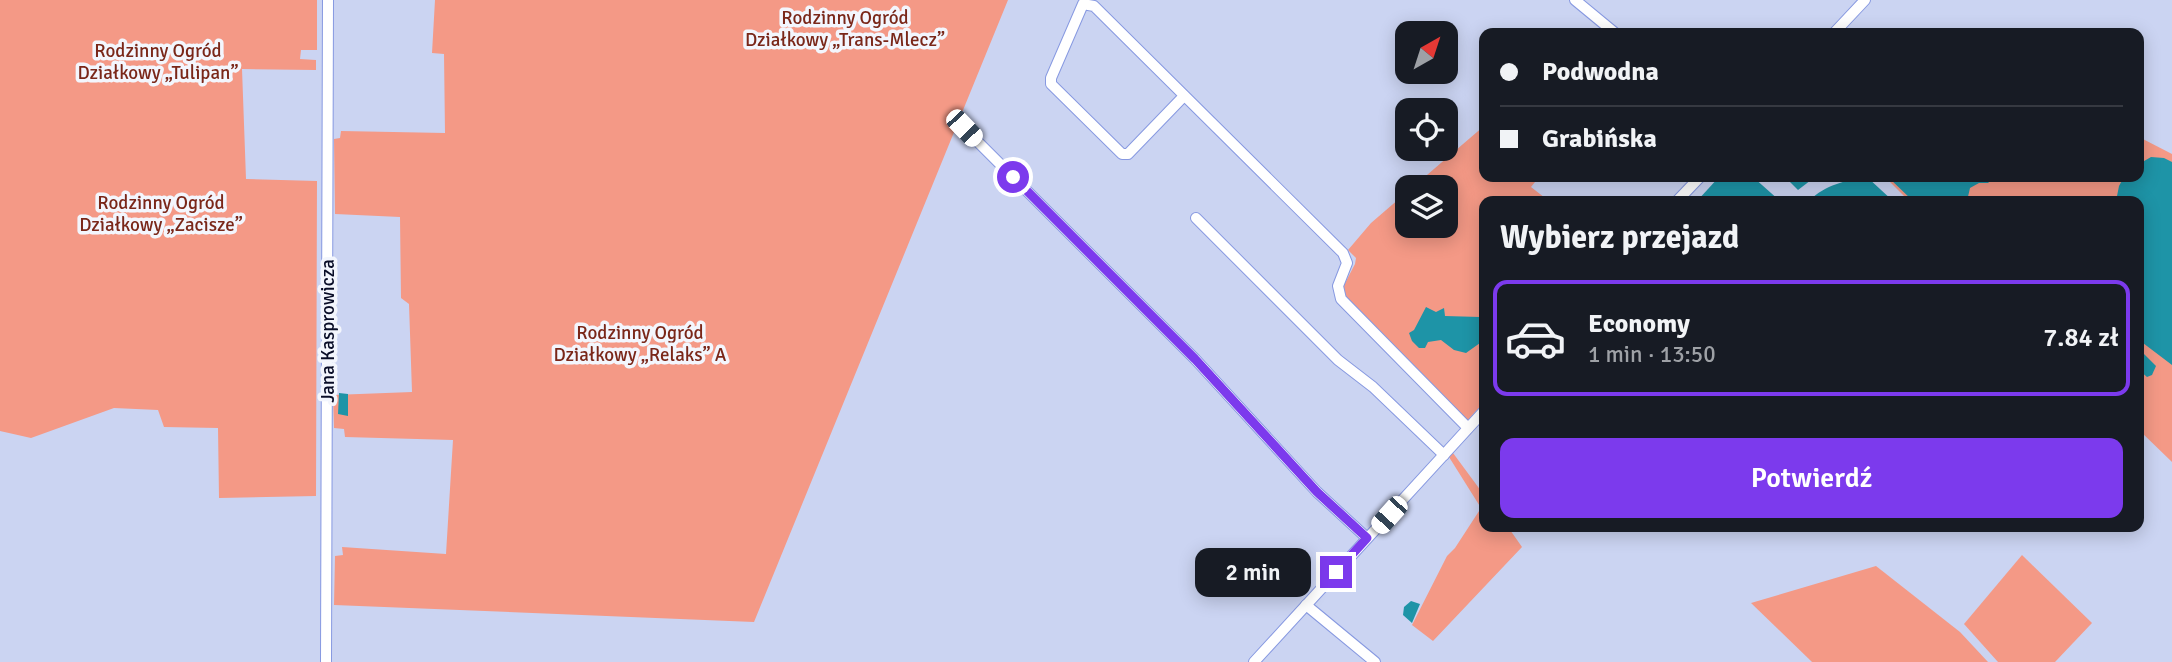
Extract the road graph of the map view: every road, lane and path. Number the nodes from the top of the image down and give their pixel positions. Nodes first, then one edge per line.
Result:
1 (328, 0) edge
2 (1575, 0) edge
3 (1864, 0) edge
4 (1609, 28) edge
5 (1839, 28) edge
6 (1184, 96) junction
7 (964, 128) dead end
8 (1695, 182) edge
9 (1682, 196) edge
10 (1196, 218) dead end
11 (1479, 416) edge
12 (1468, 428) junction
13 (1444, 455) junction
14 (1367, 538) junction
15 (1306, 605) junction
16 (326, 662) edge
17 (1254, 662) edge
18 (1374, 662) edge

1 - 16 street, Jana Kasprowicza
2 - 4 street
3 - 5 street
6 - 6 street
6 - 12 street
7 - 14 street
8 - 9 street
10 - 13 street
11 - 12 street
12 - 13 street
13 - 14 street
14 - 15 street
15 - 17 street
15 - 18 street

